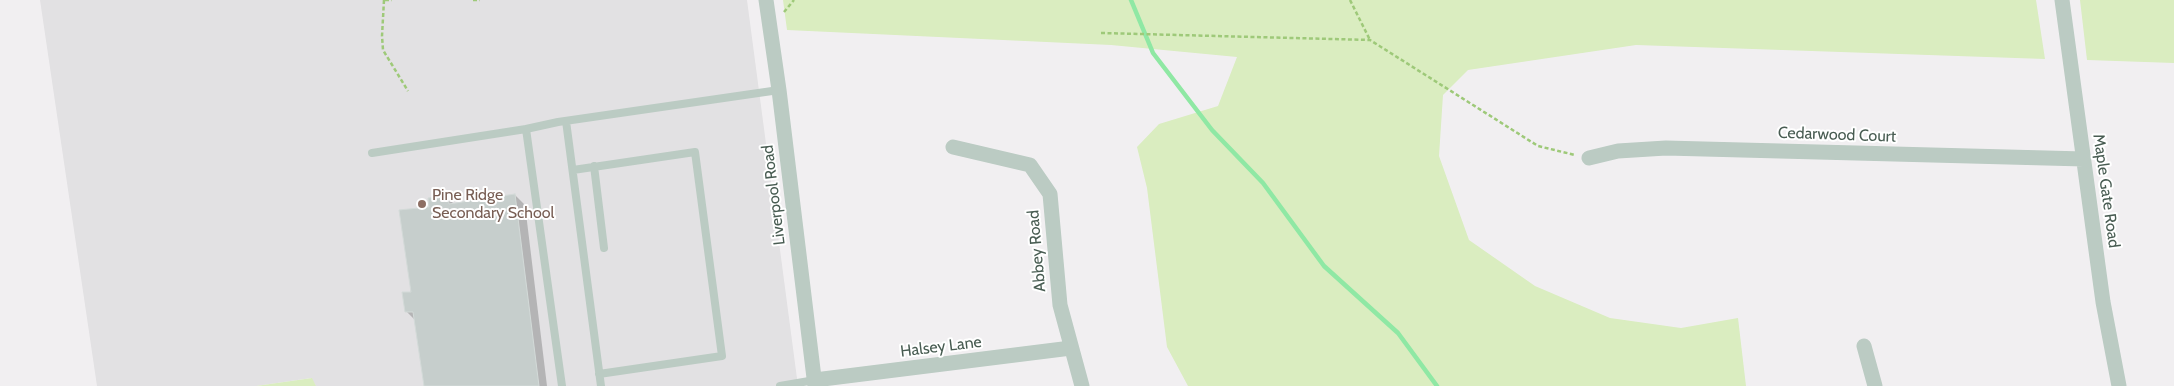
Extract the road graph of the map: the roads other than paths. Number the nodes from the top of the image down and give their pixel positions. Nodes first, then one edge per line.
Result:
1 (766, 0) edge
2 (2062, 0) edge
3 (779, 90) junction
4 (566, 121) junction
5 (526, 129) junction
6 (952, 147) dead end
7 (372, 153) dead end
8 (1589, 158) road end
9 (2084, 159) junction
10 (594, 166) junction
11 (573, 170) junction
12 (604, 248) dead end
13 (1864, 346) dead end
14 (1071, 348) junction
15 (599, 374) junction
16 (815, 383) edge
17 (562, 386) edge
18 (601, 386) edge
19 (780, 386) edge
20 (1082, 386) edge
21 (1875, 386) edge
22 (2119, 386) edge

1 - 3 street, Liverpool Road
2 - 9 street, Maple Gate Road
3 - 4 lane
3 - 16 street, Liverpool Road
4 - 5 lane
4 - 11 lane
5 - 7 lane
5 - 17 lane
6 - 14 street, Abbey Road
8 - 9 street, Cedarwood Court
9 - 22 street, Maple Gate Road
10 - 11 lane
10 - 12 lane
10 - 15 lane
11 - 15 lane
13 - 21 street
14 - 16 street, Halsey Lane
14 - 20 street, Abbey Road
15 - 18 lane
16 - 19 lane

